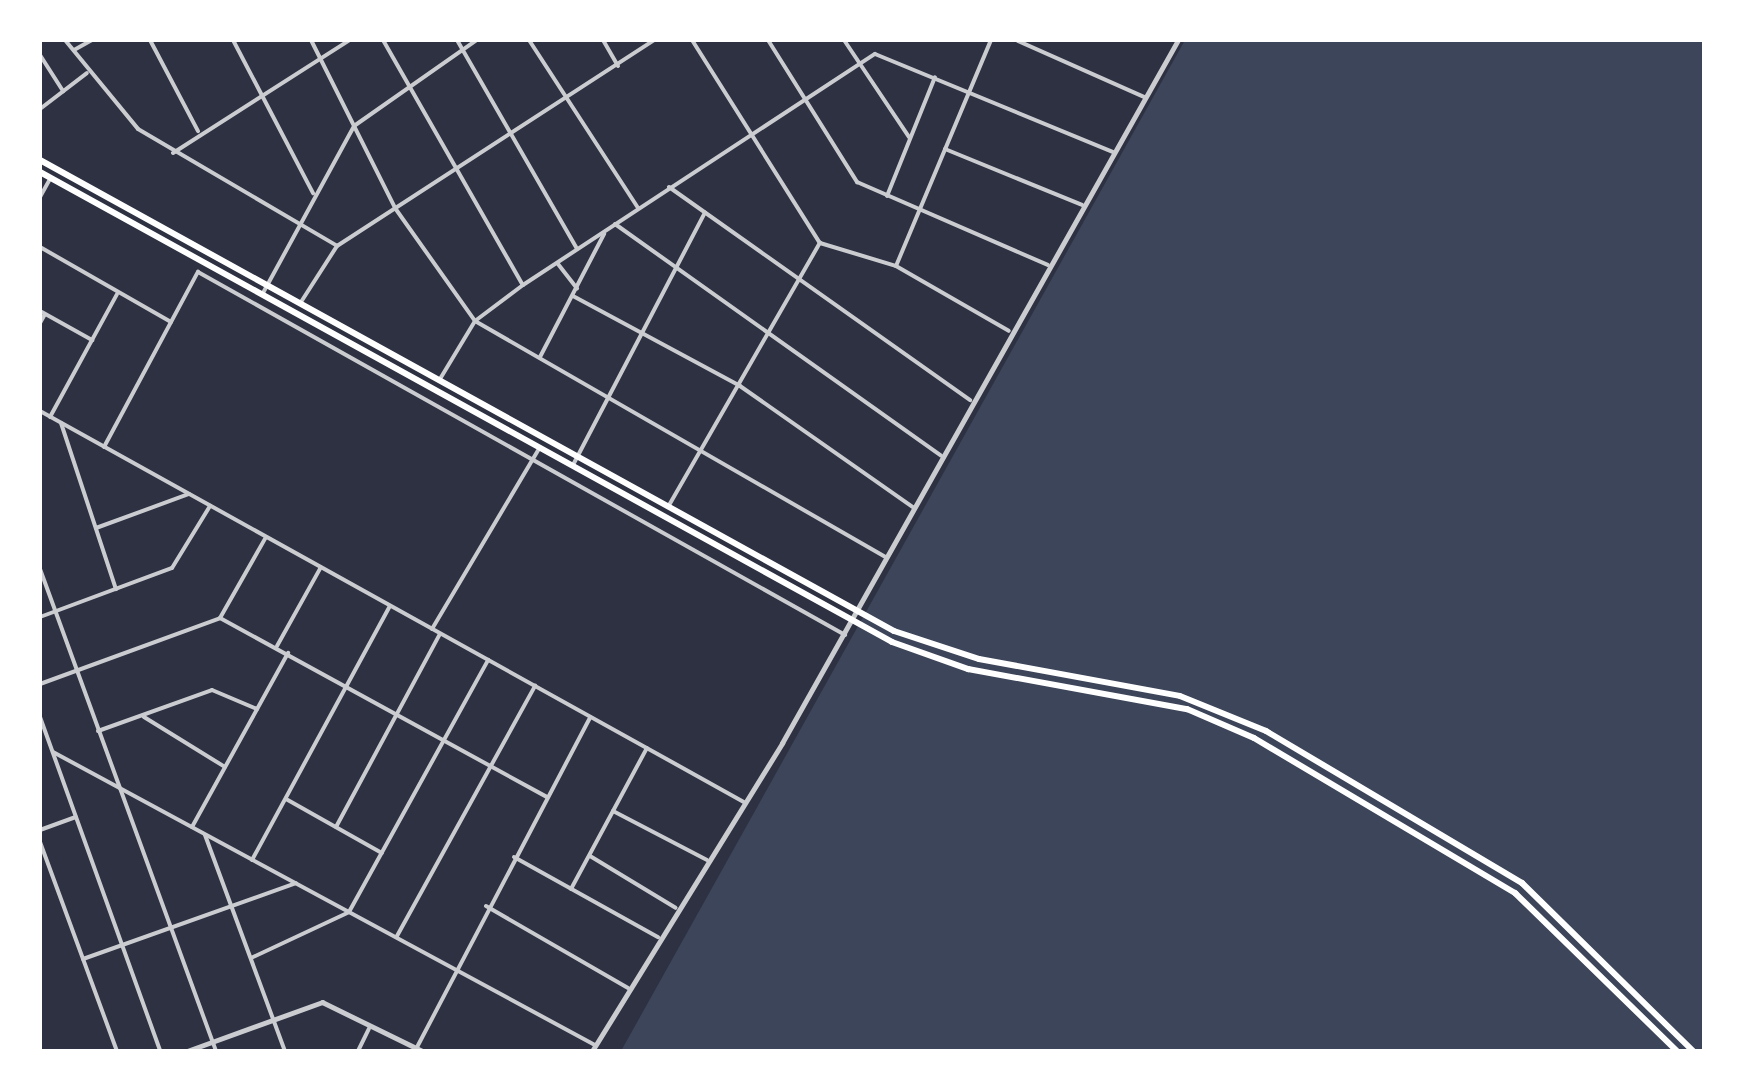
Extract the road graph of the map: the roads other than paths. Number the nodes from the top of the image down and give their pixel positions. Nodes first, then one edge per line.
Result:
1 (65, 40) edge
2 (92, 40) edge
3 (150, 40) edge
4 (234, 40) edge
5 (311, 40) edge
6 (350, 40) edge
7 (383, 40) edge
8 (457, 40) edge
9 (477, 40) edge
10 (528, 40) edge
11 (603, 40) edge
12 (654, 40) edge
13 (692, 40) edge
14 (768, 40) edge
15 (844, 40) edge
16 (991, 40) edge
17 (1016, 40) edge
18 (1175, 41) edge
19 (462, 49) junction
20 (72, 50) junction
21 (40, 55) edge
22 (320, 58) junction
23 (856, 64) junction
24 (618, 66) junction
25 (87, 73) junction
26 (935, 76) junction
27 (408, 84) junction
28 (62, 90) junction
29 (970, 92) junction
30 (261, 94) junction
31 (803, 96) junction
32 (1144, 97) junction
33 (566, 101) junction
34 (40, 108) edge
35 (354, 126) junction
36 (198, 131) junction
37 (750, 131) junction
38 (511, 137) junction
39 (909, 137) junction
40 (945, 149) junction
41 (1113, 152) junction
42 (172, 153) junction
43 (40, 160) edge
44 (456, 171) junction
45 (40, 172) edge
46 (50, 178) junction
47 (669, 187) junction
48 (313, 194) junction
49 (887, 196) junction
50 (40, 197) edge
51 (1082, 205) junction
52 (394, 208) junction
53 (638, 208) junction
54 (918, 211) junction
55 (704, 212) junction
56 (298, 223) junction
57 (615, 224) junction
58 (606, 230) junction
59 (820, 243) junction
60 (337, 246) junction
61 (40, 247) edge
62 (577, 249) junction
63 (557, 262) junction
64 (1048, 265) junction
65 (676, 266) junction
66 (896, 266) junction
67 (798, 273) junction
68 (523, 284) junction
69 (266, 285) junction
70 (577, 288) junction
71 (118, 292) junction
72 (262, 294) junction
73 (573, 296) junction
74 (276, 302) junction
75 (299, 304) junction
76 (43, 312) edge
77 (270, 312) junction
78 (171, 322) junction
79 (475, 322) junction
80 (40, 323) edge
81 (1010, 330) junction
82 (640, 331) junction
83 (773, 333) junction
84 (92, 340) junction
85 (540, 357) junction
86 (440, 379) junction
87 (740, 386) junction
88 (606, 392) junction
89 (970, 400) junction
90 (40, 411) edge
91 (50, 417) junction
92 (61, 423) junction
93 (104, 447) junction
94 (705, 447) junction
95 (539, 448) junction
96 (941, 456) junction
97 (533, 457) junction
98 (576, 458) junction
99 (572, 467) junction
100 (189, 494) junction
101 (210, 506) junction
102 (913, 507) junction
103 (667, 509) junction
104 (96, 528) junction
105 (266, 537) junction
106 (886, 558) junction
107 (321, 567) junction
108 (40, 569) edge
109 (116, 588) junction
110 (814, 602) junction
111 (390, 606) junction
112 (54, 612) junction
113 (857, 612) junction
114 (807, 614) junction
115 (40, 617) edge
116 (220, 618) junction
117 (852, 622) junction
118 (432, 629) junction
119 (440, 634) junction
120 (845, 636) junction
121 (277, 648) junction
122 (288, 653) junction
123 (488, 660) junction
124 (76, 671) junction
125 (40, 684) edge
126 (347, 686) junction
127 (534, 686) junction
128 (257, 709) junction
129 (397, 714) junction
130 (142, 716) junction
131 (590, 716) junction
132 (40, 717) edge
133 (98, 731) junction
134 (445, 740) junction
135 (647, 748) junction
136 (53, 752) junction
137 (490, 766) junction
138 (225, 767) junction
139 (120, 788) junction
140 (546, 797) junction
141 (286, 799) junction
142 (744, 802) junction
143 (613, 811) junction
144 (76, 817) junction
145 (192, 827) junction
146 (336, 827) junction
147 (40, 830) edge
148 (205, 834) junction
149 (40, 842) edge
150 (382, 853) junction
151 (589, 856) junction
152 (514, 857) junction
153 (252, 860) junction
154 (707, 860) junction
155 (296, 883) junction
156 (571, 889) junction
157 (232, 906) junction
158 (486, 906) junction
159 (676, 908) junction
160 (349, 912) junction
161 (171, 928) junction
162 (658, 937) junction
163 (396, 938) junction
164 (123, 945) junction
165 (251, 958) junction
166 (83, 959) junction
167 (453, 968) junction
168 (628, 988) junction
169 (274, 1020) junction
170 (369, 1028) junction
171 (212, 1042) junction
172 (593, 1048) edge
173 (418, 1050) edge
174 (117, 1051) edge
175 (160, 1051) edge
176 (187, 1051) edge
177 (216, 1051) edge
178 (285, 1051) edge
179 (358, 1051) edge
180 (1677, 1051) edge
181 (1693, 1051) edge

1 - 20 street
2 - 20 street
3 - 36 street
4 - 30 street
5 - 22 street
6 - 22 street
7 - 27 street
8 - 19 street
9 - 19 street
10 - 33 street
11 - 24 street
12 - 24 street
13 - 37 street
14 - 31 street
15 - 23 street
16 - 29 street
17 - 32 street
18 - 32 street
19 - 27 street
19 - 38 street
20 - 25 street
21 - 28 street
22 - 30 street
22 - 35 street
23 - 26 street
23 - 31 street
23 - 39 street
24 - 33 street
25 - 28 street
25 - 42 street
26 - 29 street
26 - 39 street
27 - 35 street
27 - 44 street
28 - 34 street
29 - 40 street
29 - 41 street
30 - 36 street
30 - 48 street
31 - 37 street
31 - 49 street
32 - 41 street
33 - 38 street
33 - 53 street
35 - 48 street
35 - 52 street
36 - 42 street
37 - 47 street
37 - 59 street
38 - 44 street
38 - 62 street
39 - 49 street
40 - 51 street
40 - 54 street
41 - 51 street
42 - 56 street
43 - 69 main road
44 - 52 street
44 - 68 street
45 - 46 main road
46 - 50 street
46 - 72 main road
47 - 53 street
47 - 55 street
48 - 56 street
49 - 54 street
51 - 64 street
52 - 60 street
52 - 79 street
53 - 57 street
54 - 64 street
54 - 66 street
55 - 65 street
55 - 67 street
56 - 60 street
56 - 69 street
57 - 58 street
57 - 65 street
58 - 62 street
58 - 70 street
59 - 66 street
59 - 67 street
60 - 75 street
61 - 71 street
62 - 63 street
63 - 68 street
63 - 70 street
64 - 81 street
65 - 82 street
65 - 83 street
66 - 81 street
67 - 83 street
67 - 89 street
68 - 79 street
69 - 72 street
69 - 75 main road
70 - 73 street
71 - 78 street
71 - 84 street
72 - 74 main road
73 - 82 street
73 - 85 street
74 - 77 street
74 - 95 main road
75 - 86 main road
76 - 80 street
76 - 84 street
77 - 78 street
77 - 97 street
78 - 93 street
79 - 85 street
79 - 86 street
81 - 89 street
82 - 87 street
82 - 88 street
83 - 87 street
83 - 96 street
84 - 91 street
85 - 88 street
86 - 98 main road
87 - 94 street
87 - 102 street
88 - 94 street
88 - 98 street
89 - 96 street
90 - 91 street
91 - 92 street
92 - 93 street
92 - 104 street
93 - 100 street
94 - 103 street
94 - 106 street
95 - 97 street
95 - 99 main road
96 - 102 street
97 - 114 street
97 - 118 street
98 - 99 street
98 - 103 main road
99 - 110 main road
100 - 101 street
100 - 104 street
101 - 105 street
101 - 109 street
102 - 106 street
103 - 113 main road
104 - 109 street
105 - 107 street
105 - 116 street
106 - 113 street
107 - 111 street
107 - 121 street
108 - 112 street
109 - 112 street
110 - 114 street
110 - 117 main road
111 - 118 street
111 - 126 street
112 - 115 street
112 - 124 street
113 - 117 street
113 - 181 main road
114 - 120 street
116 - 121 street
116 - 124 street
117 - 120 street
117 - 180 main road
118 - 119 street
119 - 123 street
119 - 129 street
120 - 142 street
121 - 122 street
122 - 126 street
122 - 128 street
123 - 127 street
123 - 134 street
124 - 125 street
124 - 133 street
126 - 129 street
126 - 141 street
127 - 131 street
127 - 137 street
128 - 130 street
128 - 138 street
129 - 134 street
129 - 146 street
130 - 133 street
130 - 138 street
131 - 135 street
131 - 140 street
132 - 136 street
133 - 139 street
134 - 137 street
134 - 150 street
135 - 142 street
135 - 143 street
136 - 139 street
136 - 144 street
137 - 140 street
137 - 163 street
138 - 145 street
139 - 145 street
139 - 161 street
140 - 152 street
141 - 146 street
141 - 153 street
142 - 154 street
143 - 151 street
143 - 154 street
144 - 147 street
144 - 164 street
145 - 148 street
146 - 150 street
148 - 153 street
148 - 157 street
149 - 166 street
150 - 160 street
151 - 156 street
151 - 159 street
152 - 156 street
152 - 158 street
153 - 155 street
154 - 159 street
155 - 157 street
155 - 160 street
156 - 162 street
157 - 161 street
157 - 165 street
158 - 167 street
158 - 168 street
159 - 162 street
160 - 163 street
160 - 165 street
161 - 164 street
161 - 171 street
162 - 168 street
163 - 167 street
164 - 166 street
164 - 175 street
165 - 169 street
166 - 174 street
167 - 172 street
167 - 173 street
168 - 172 street
169 - 170 street
169 - 171 street
169 - 178 street
170 - 173 street
170 - 179 street
171 - 176 street
171 - 177 street

